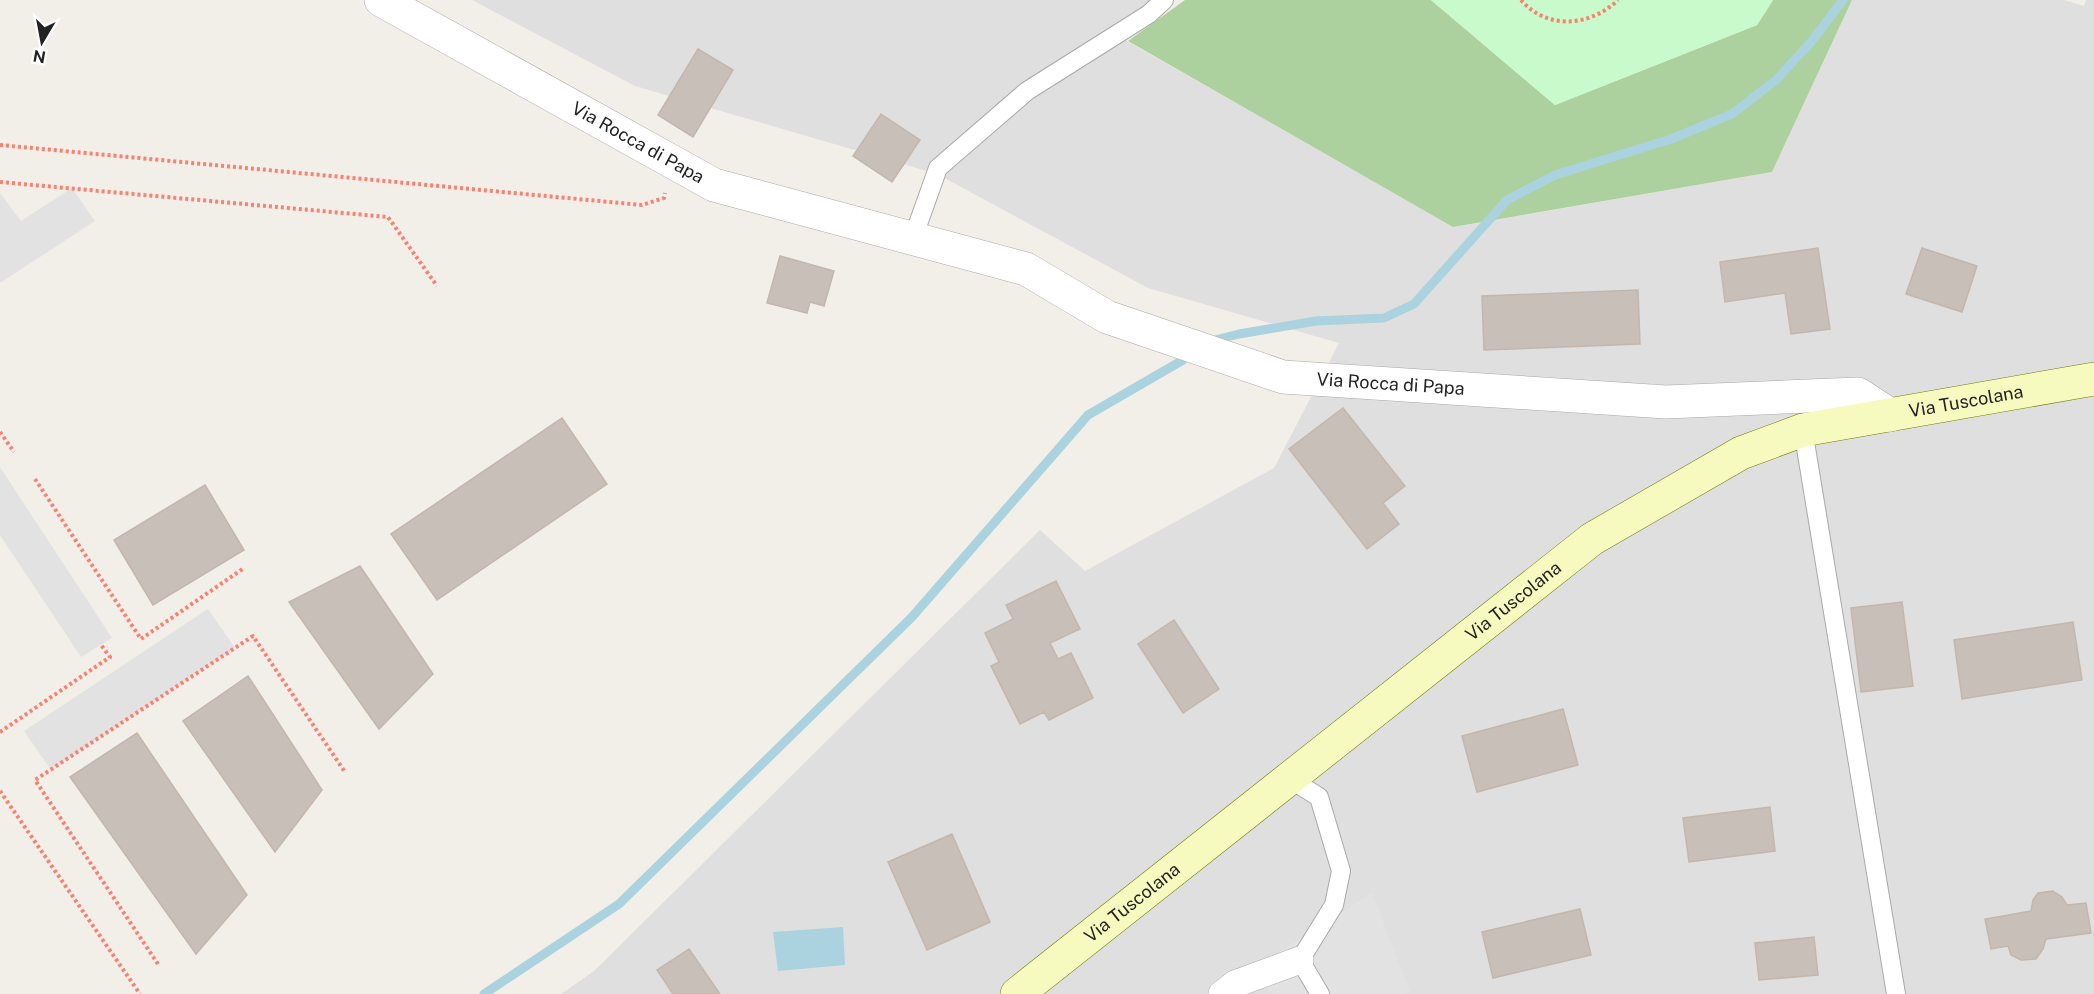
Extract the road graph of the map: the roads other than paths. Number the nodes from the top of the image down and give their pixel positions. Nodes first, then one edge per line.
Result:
1 (381, 0) edge
2 (1164, 0) edge
3 (913, 238) junction
4 (2094, 379) edge
5 (1890, 415) junction
6 (1803, 430) junction
7 (1290, 778) junction
8 (1300, 960) junction
9 (1017, 994) edge
10 (1222, 994) edge
11 (1320, 994) edge
12 (1896, 994) edge

1 - 3 street, Via Rocca di Papa
2 - 3 lane
3 - 5 street, Via Rocca di Papa
4 - 5 main road, Via Tuscolana
5 - 6 main road, Via Tuscolana
6 - 7 main road, Via Tuscolana
6 - 12 lane
7 - 8 lane
7 - 9 main road, Via Tuscolana
8 - 10 street
8 - 11 lane

